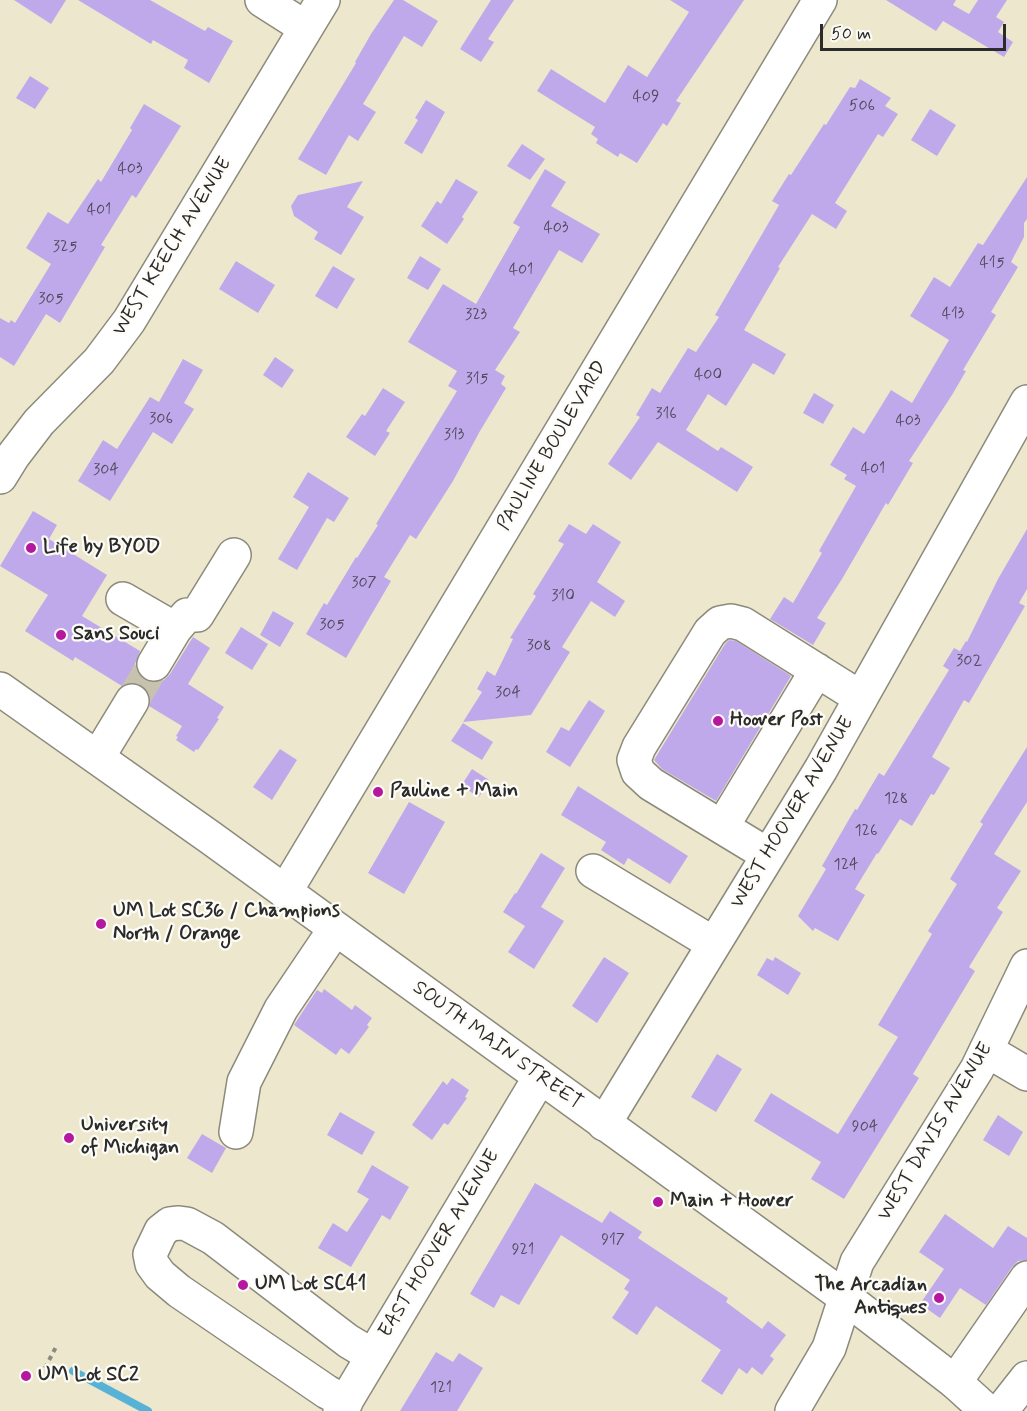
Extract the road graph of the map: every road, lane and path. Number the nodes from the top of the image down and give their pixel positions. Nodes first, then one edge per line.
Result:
1 (262, 0) edge
2 (323, 0) edge
3 (820, 0) edge
4 (306, 28) junction
5 (1027, 402) edge
6 (0, 477) edge
7 (234, 555) dead end
8 (123, 599) dead end
9 (175, 629) junction
10 (154, 664) tunnel mouth
11 (817, 670) junction
12 (0, 689) edge
13 (861, 698) junction
14 (132, 701) tunnel mouth
15 (98, 757) junction
16 (722, 826) junction
17 (768, 855) junction
18 (593, 871) dead end
19 (285, 892) junction
20 (335, 929) junction
21 (714, 944) junction
22 (1027, 966) edge
23 (986, 1050) junction
24 (1027, 1074) edge
25 (540, 1077) junction
26 (604, 1124) junction
27 (236, 1132) dead end
28 (1027, 1278) edge
29 (846, 1298) junction
30 (57, 1345) dead end
31 (373, 1356) junction
32 (45, 1368) dead end
33 (1027, 1378) edge
34 (955, 1382) junction
35 (343, 1406) edge
36 (792, 1411) edge
37 (987, 1411) edge
38 (1001, 1411) edge

1 - 4 street
2 - 4 street, WEST KEECH AVENUE
3 - 19 street, PAULINE BOULEVARD
4 - 6 street, WEST KEECH AVENUE
5 - 13 street, WEST HOOVER AVENUE
7 - 9 street
8 - 9 street
9 - 10 street
11 - 13 street
11 - 16 street
11 - 16 street
12 - 15 street, SOUTH MAIN STREET
13 - 17 street, WEST HOOVER AVENUE
14 - 15 street
15 - 19 street, SOUTH MAIN STREET
16 - 17 street
17 - 21 street, WEST HOOVER AVENUE
18 - 21 street
19 - 20 street, SOUTH MAIN STREET
20 - 25 street, SOUTH MAIN STREET
20 - 27 street
21 - 26 street, WEST HOOVER AVENUE
22 - 23 street, WEST DAVIS AVENUE
23 - 24 street
23 - 29 street, WEST DAVIS AVENUE
25 - 26 street, SOUTH MAIN STREET
25 - 31 street, EAST HOOVER AVENUE
26 - 29 street, SOUTH MAIN STREET
28 - 34 street
29 - 34 street, SOUTH MAIN STREET
29 - 36 street, WEST DAVIS AVENUE
30 - 32 path
31 - 35 street, EAST HOOVER AVENUE
31 - 35 street
33 - 38 street
34 - 37 street, SOUTH MAIN STREET

